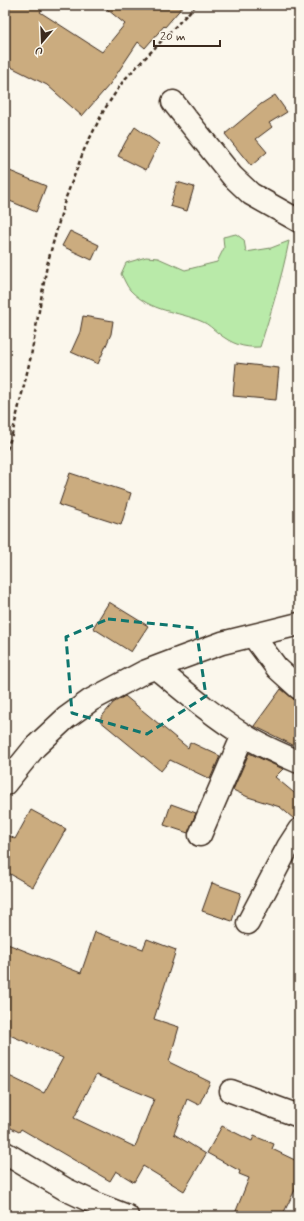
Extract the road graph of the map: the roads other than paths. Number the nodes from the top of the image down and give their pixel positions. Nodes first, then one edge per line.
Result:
1 (173, 102) dead end
2 (299, 222) edge
3 (299, 624) edge
4 (253, 636) junction
5 (156, 668) junction
6 (299, 688) edge
7 (243, 735) junction
8 (299, 762) edge
9 (5, 784) edge
10 (299, 830) edge
11 (200, 835) dead end
12 (248, 923) dead end
13 (231, 1091) dead end
14 (299, 1116) edge
15 (5, 1153) edge
16 (85, 1208) edge
17 (127, 1216) edge

1 - 2 street
3 - 4 street
4 - 5 street
4 - 6 street
5 - 7 street
5 - 9 street
7 - 8 street
7 - 11 street
10 - 12 street
13 - 14 street
15 - 16 street
16 - 17 street

